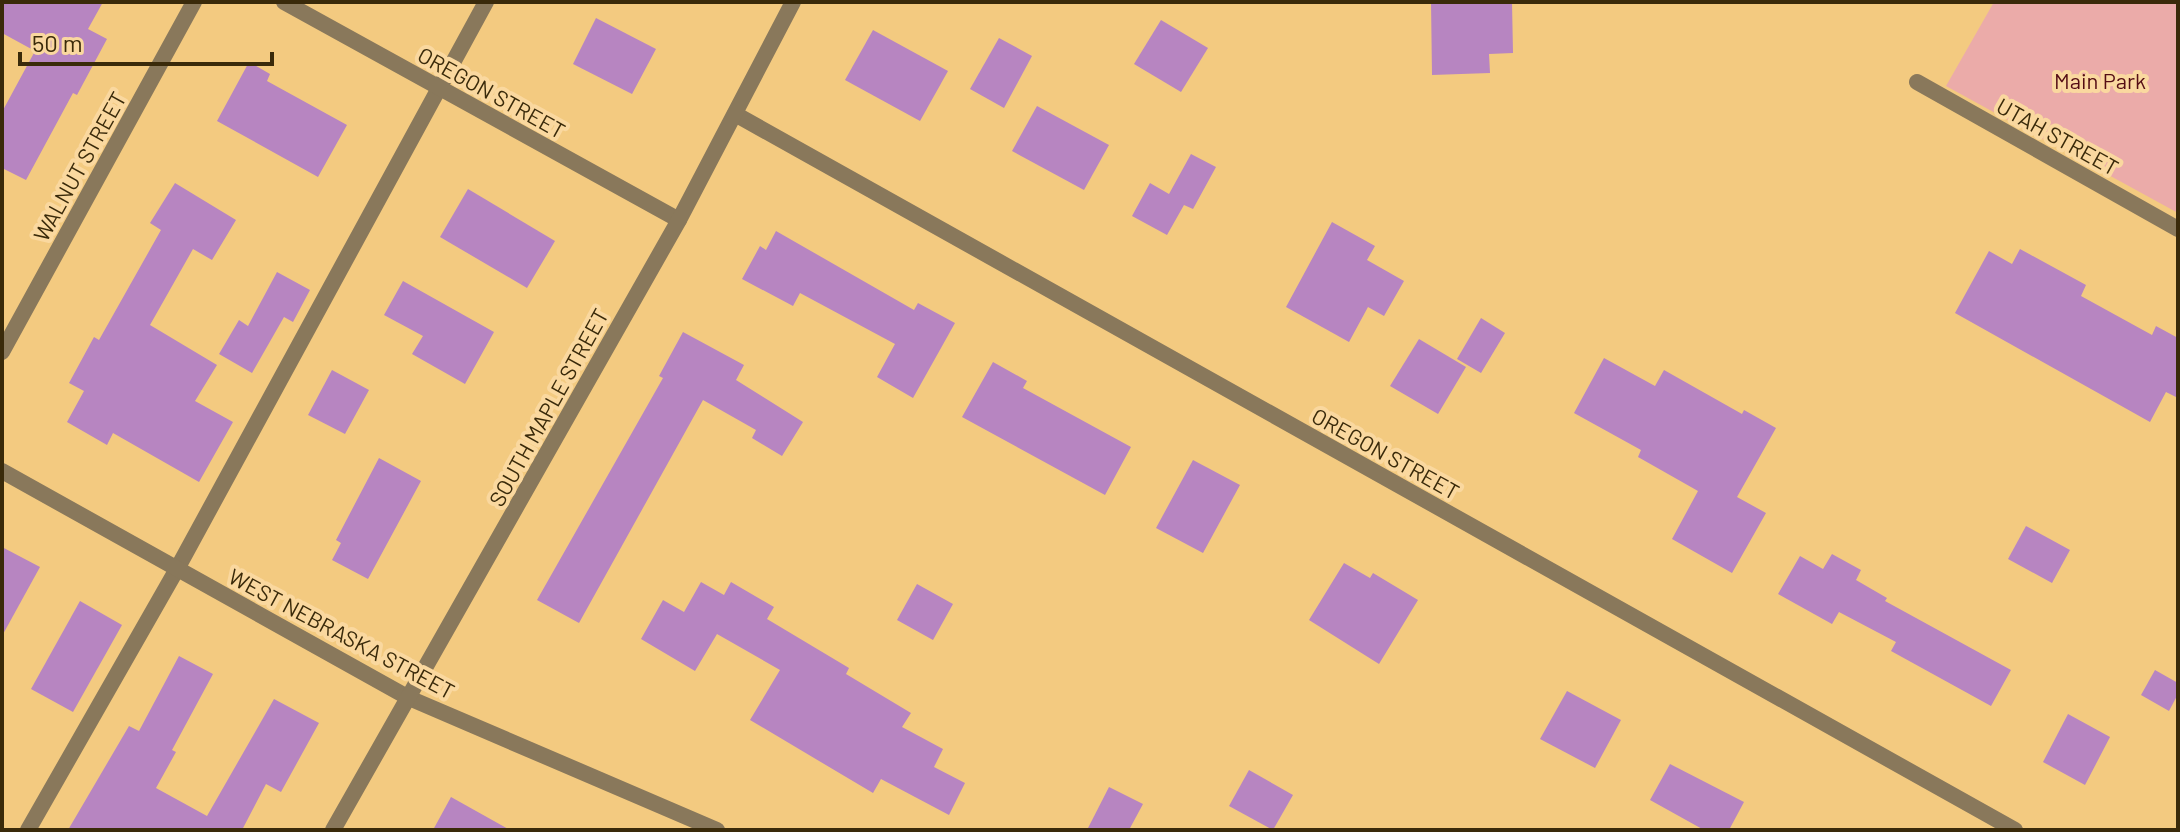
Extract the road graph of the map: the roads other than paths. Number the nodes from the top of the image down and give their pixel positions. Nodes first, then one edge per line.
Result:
1 (194, 2) edge
2 (284, 2) edge
3 (486, 2) edge
4 (793, 2) edge
5 (1917, 82) dead end
6 (440, 88) junction
7 (735, 114) junction
8 (679, 220) junction
9 (2178, 229) edge
10 (2, 352) edge
11 (2, 471) edge
12 (177, 569) junction
13 (409, 698) junction
14 (28, 830) edge
15 (333, 830) edge
16 (717, 830) edge
17 (2015, 830) edge

1 - 10 street, WALNUT STREET
2 - 6 street, OREGON STREET
3 - 6 street
4 - 7 street, SOUTH MAPLE STREET
5 - 9 street, UTAH STREET
6 - 8 street, OREGON STREET
6 - 12 street
7 - 8 street, SOUTH MAPLE STREET
7 - 17 street, OREGON STREET
8 - 13 street, SOUTH MAPLE STREET
11 - 12 street, WEST NEBRASKA STREET
12 - 13 street, WEST NEBRASKA STREET
12 - 14 street
13 - 15 street, SOUTH MAPLE STREET
13 - 16 street, WEST NEBRASKA STREET

